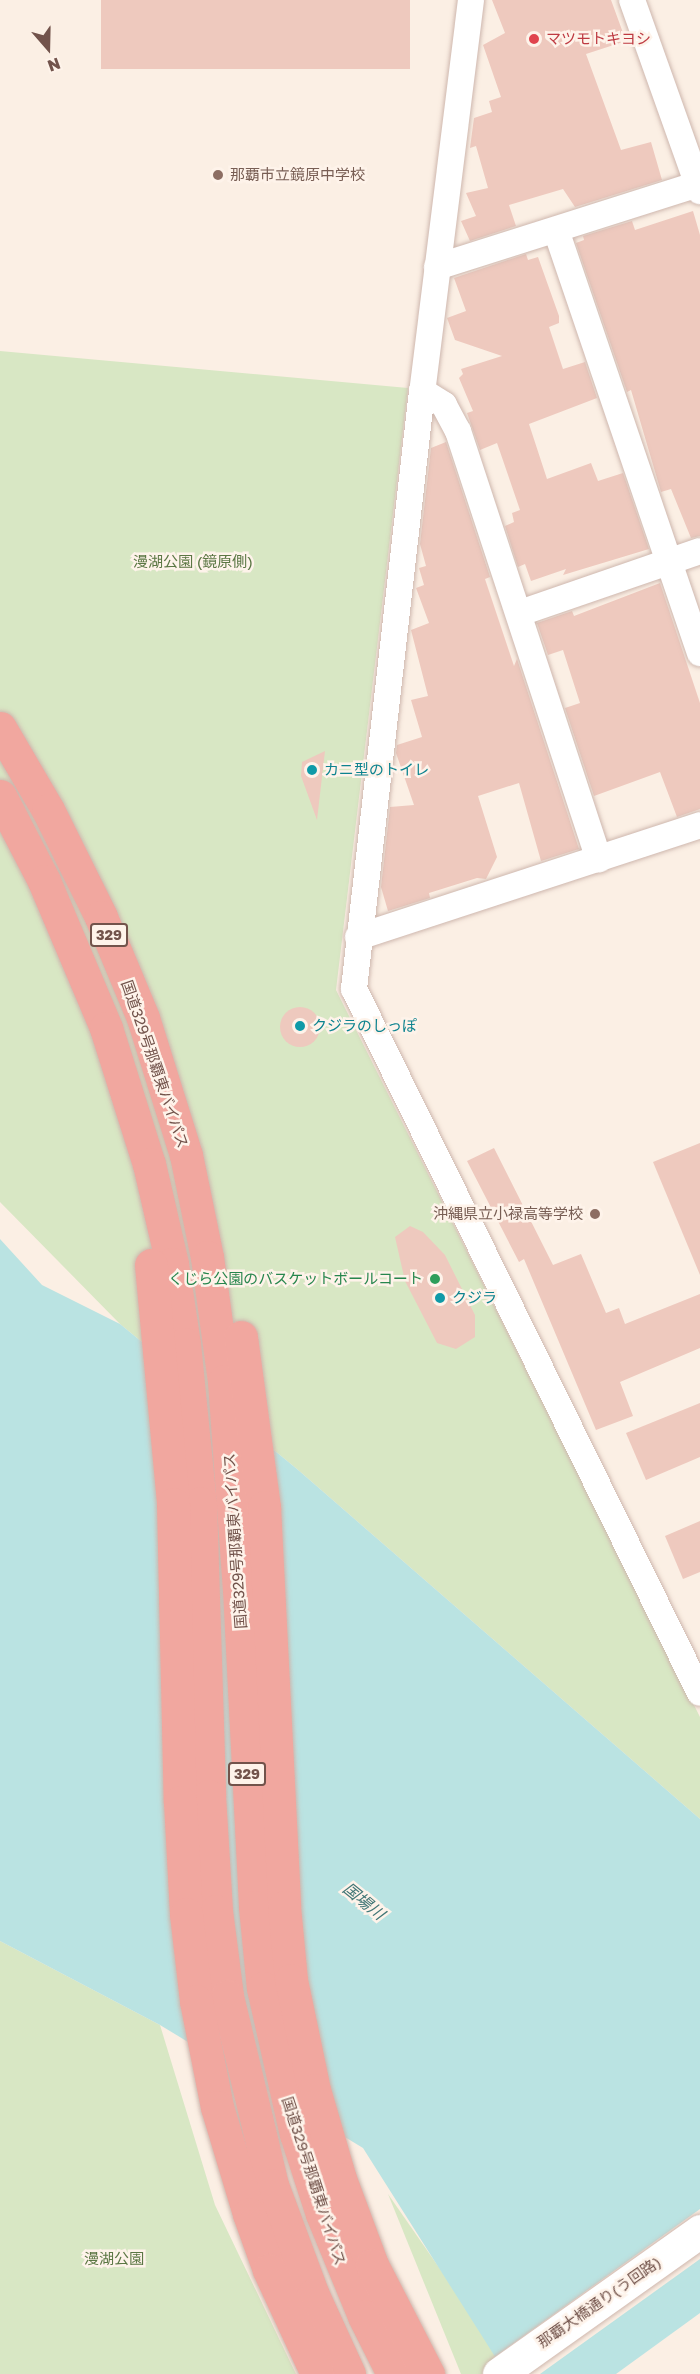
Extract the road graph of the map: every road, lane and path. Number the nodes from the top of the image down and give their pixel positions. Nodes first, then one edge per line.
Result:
1 (471, 0) edge
2 (632, 0) edge
3 (699, 188) edge
4 (556, 230) junction
5 (438, 267) junction
6 (422, 391) junction
7 (700, 551) edge
8 (668, 562) junction
9 (520, 613) junction
10 (700, 653) edge
11 (0, 728) edge
12 (0, 796) edge
13 (700, 825) edge
14 (599, 860) junction
15 (358, 937) junction
16 (186, 1155) junction
17 (149, 1164) junction
18 (700, 1693) edge
19 (700, 2231) edge
20 (317, 2374) edge
21 (349, 2374) edge
22 (393, 2374) edge
23 (428, 2374) edge
24 (499, 2374) edge

1 - 5 street
2 - 3 street
3 - 4 street
4 - 5 street
4 - 8 street
5 - 6 street
6 - 9 street
6 - 15 street
7 - 8 street
8 - 9 street
8 - 10 street
9 - 14 street
11 - 16 highway, 国道329号那覇東バイパス / 329
12 - 17 highway, 329
13 - 14 street
14 - 15 street
15 - 18 street
16 - 22 highway, 国道329号那覇東バイパス / 329
16 - 23 highway
17 - 20 highway
17 - 21 highway, 329
19 - 24 main road, 那覇大橋通り(う回路)

